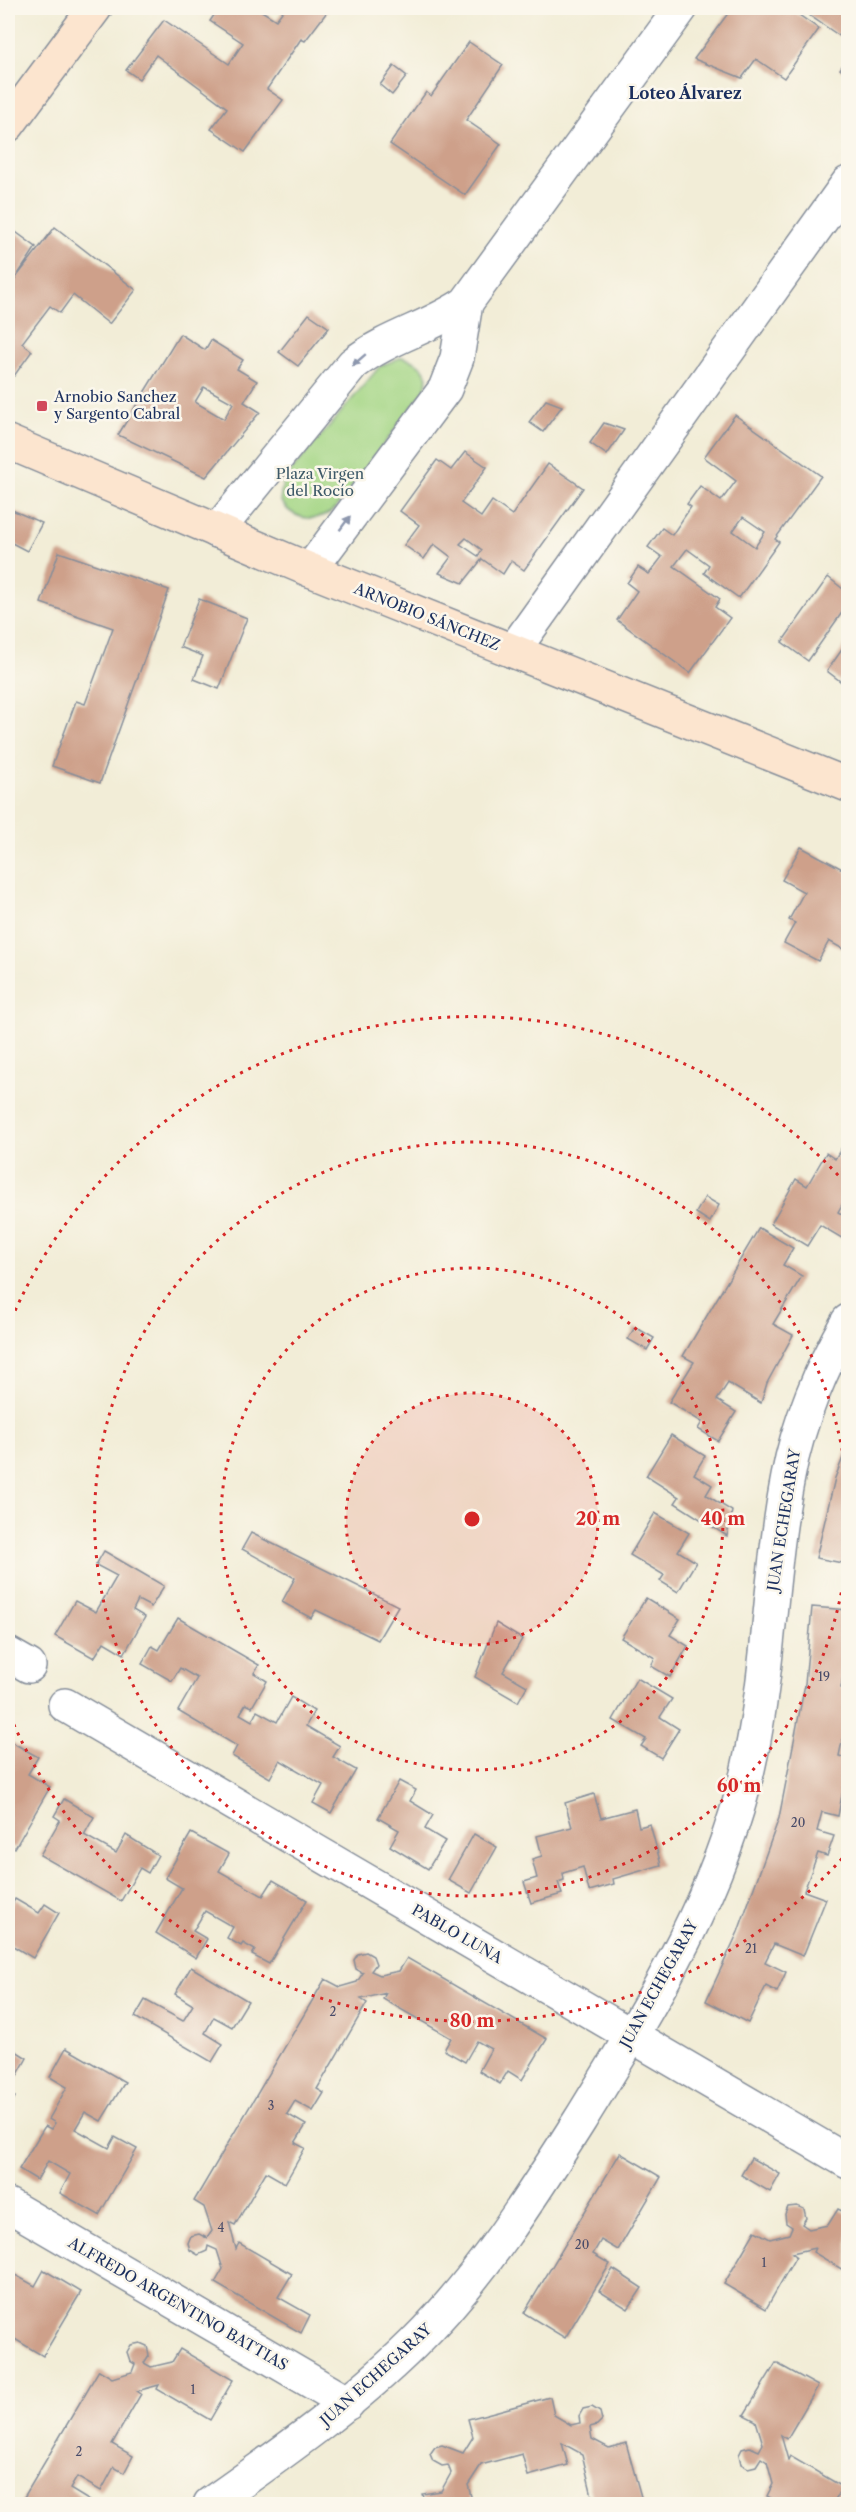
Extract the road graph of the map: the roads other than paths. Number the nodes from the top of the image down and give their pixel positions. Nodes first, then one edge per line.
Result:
1 (95, 8) edge
2 (681, 8) edge
3 (8, 125) edge
4 (849, 183) edge
5 (466, 303) junction
6 (405, 336) junction
7 (453, 372) junction
8 (8, 442) edge
9 (217, 531) junction
10 (310, 570) junction
11 (513, 651) junction
12 (849, 785) edge
13 (849, 1321) edge
14 (65, 1705) dead end
15 (631, 2035) junction
16 (849, 2162) edge
17 (8, 2205) edge
18 (348, 2403) junction
19 (210, 2505) edge

1 - 3 street
2 - 5 street
4 - 11 street
5 - 6 street
5 - 7 street
6 - 7 street
6 -> 9 street
10 -> 7 street
8 - 9 street, ARNOBIO SÁNCHEZ
9 - 10 street, ARNOBIO SÁNCHEZ
10 - 11 street, ARNOBIO SÁNCHEZ
11 - 12 street, ARNOBIO SÁNCHEZ
13 - 15 street, JUAN ECHEGARAY
14 - 15 street, PABLO LUNA
15 - 16 street, PABLO LUNA
15 - 18 street, JUAN ECHEGARAY
17 - 18 street, ALFREDO ARGENTINO BATTIAS
18 - 19 street, JUAN ECHEGARAY

